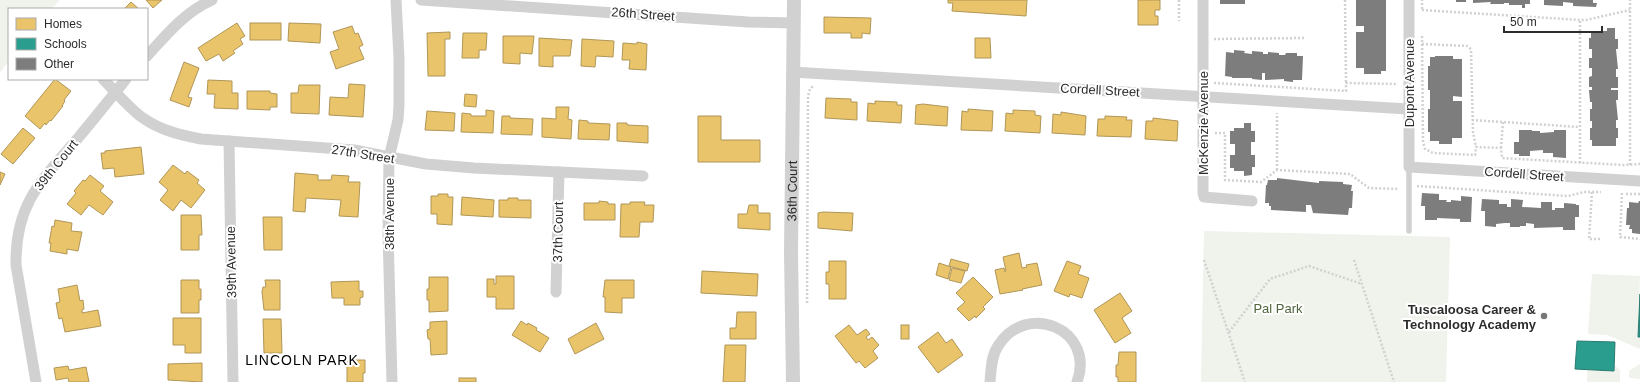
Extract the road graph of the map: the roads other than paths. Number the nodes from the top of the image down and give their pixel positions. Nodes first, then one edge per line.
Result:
1 (212, 0) edge
2 (396, 0) edge
3 (422, 0) edge
4 (794, 0) edge
5 (1203, 0) edge
6 (1410, 0) edge
7 (793, 23) junction
8 (148, 55) edge
9 (792, 72) junction
10 (104, 80) edge
11 (125, 80) edge
12 (116, 92) junction
13 (1202, 96) junction
14 (1408, 109) junction
15 (229, 141) junction
16 (389, 158) junction
17 (1409, 167) junction
18 (559, 172) junction
19 (643, 176) dead end
20 (1640, 181) edge
21 (1252, 201) dead end
22 (1408, 231) dead end
23 (556, 292) dead end
24 (36, 382) edge
25 (233, 382) edge
26 (392, 382) edge
27 (793, 382) edge
28 (990, 382) edge
29 (1076, 382) edge

1 - 8 street
2 - 16 street, 38th Avenue
3 - 7 street, 26th Street
4 - 7 street, 36th Court
5 - 13 street, McKenzie Avenue
6 - 14 street, Dupont Avenue
7 - 9 street, 36th Court
9 - 13 street, Cordell Street
9 - 27 street, 36th Court
10 - 12 street, 27th Street
11 - 12 street, 39th Court
12 - 15 street, 27th Street
12 - 24 street, 39th Court
13 - 14 street, Cordell Street
13 - 21 street, McKenzie Avenue
14 - 17 street, Dupont Avenue
15 - 16 street, 27th Street
15 - 25 street, 39th Avenue
16 - 18 street, 27th Street
16 - 26 street, 38th Avenue
17 - 20 street, Cordell Street
17 - 22 lane
18 - 19 street, 27th Street
18 - 23 street, 37th Court
28 - 29 street

